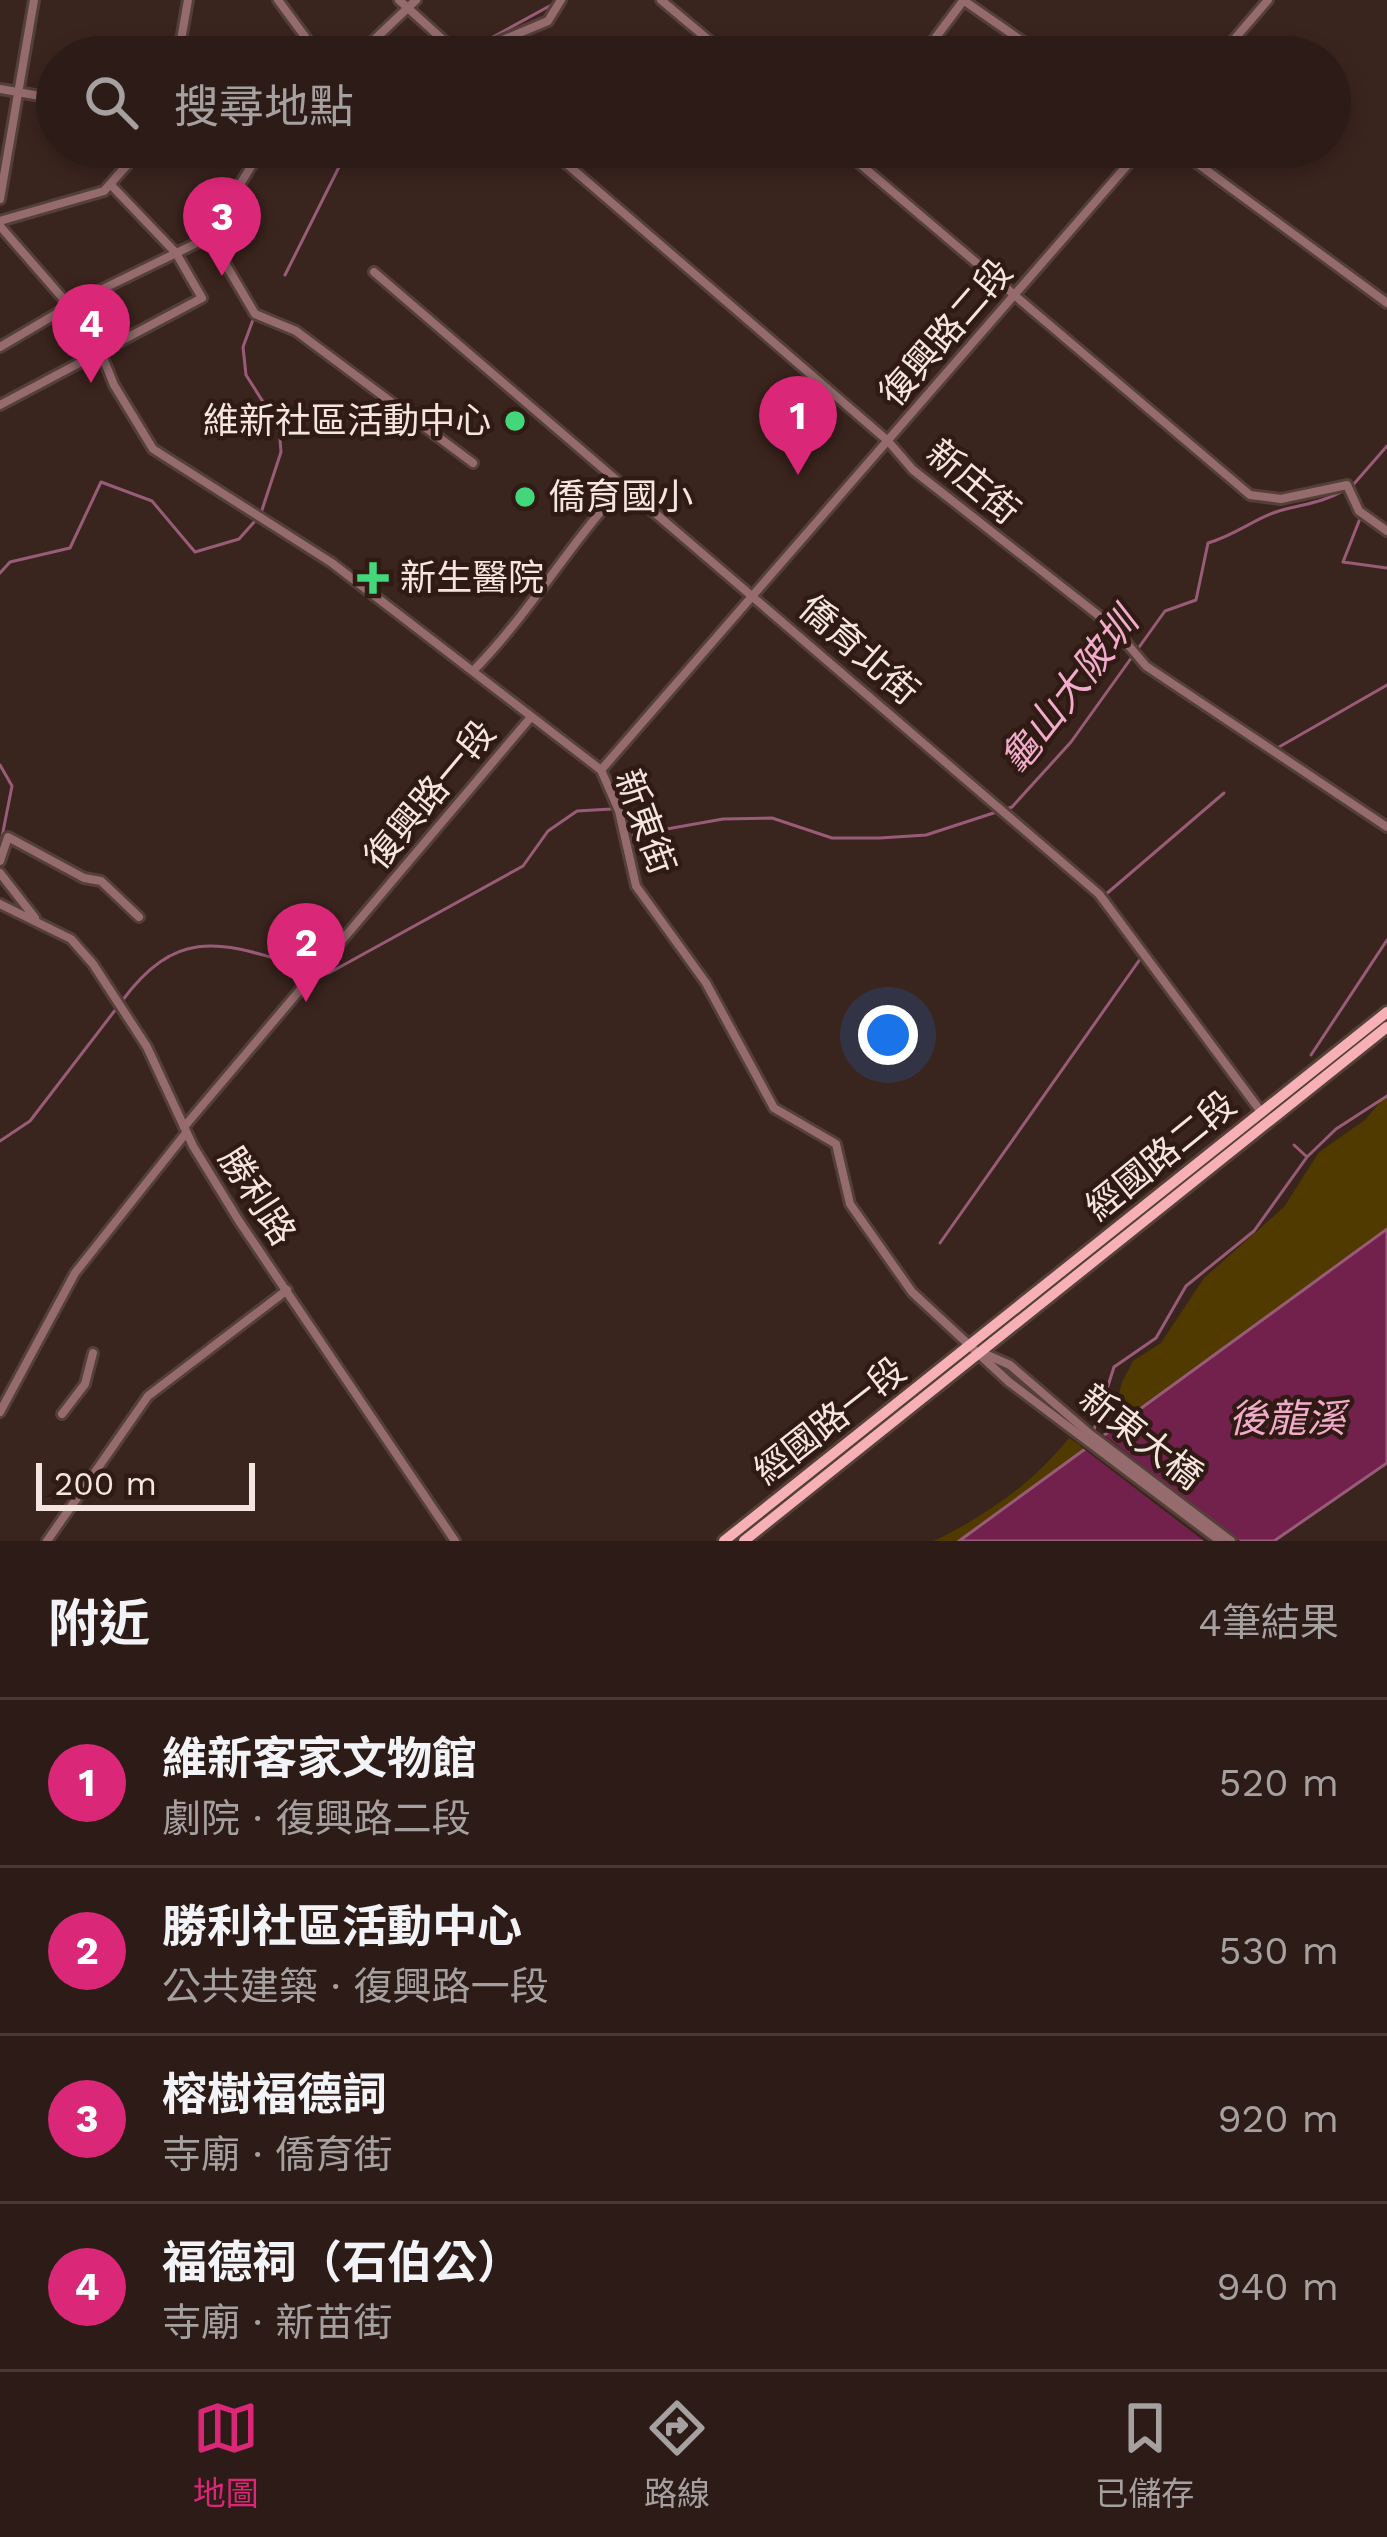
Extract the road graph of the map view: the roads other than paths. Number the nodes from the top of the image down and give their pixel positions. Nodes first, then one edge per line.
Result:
1 (34, 0) edge
2 (188, 0) edge
3 (278, 0) edge
4 (399, 0) edge
5 (416, 0) edge
6 (561, 0) edge
7 (661, 0) edge
8 (964, 0) edge
9 (1268, 0) edge
10 (408, 9) junction
11 (182, 36) edge
12 (305, 36) edge
13 (379, 36) edge
14 (443, 36) edge
15 (512, 36) edge
16 (703, 36) edge
17 (937, 36) edge
18 (1015, 36) edge
19 (1237, 36) edge
20 (0, 89) edge
21 (19, 93) junction
22 (36, 96) edge
23 (125, 168) edge
24 (249, 168) edge
25 (571, 168) edge
26 (862, 168) edge
27 (1125, 168) edge
28 (1203, 168) edge
29 (111, 185) junction
30 (0, 200) edge
31 (0, 223) edge
32 (209, 236) junction
33 (176, 253) junction
34 (374, 272) dead end
35 (1016, 294) junction
36 (1387, 303) edge
37 (69, 308) junction
38 (0, 347) edge
39 (102, 352) junction
40 (0, 405) edge
41 (888, 441) junction
42 (473, 463) dead end
43 (624, 484) junction
44 (1387, 531) edge
45 (755, 596) junction
46 (473, 671) junction
47 (531, 718) junction
48 (601, 770) junction
49 (1387, 827) edge
50 (0, 861) edge
51 (0, 873) edge
52 (0, 904) edge
53 (140, 917) dead end
54 (40, 923) junction
55 (1387, 1012) edge
56 (1387, 1027) edge
57 (1262, 1113) junction
58 (185, 1130) junction
59 (287, 1290) junction
60 (977, 1349) junction
61 (94, 1353) dead end
62 (0, 1412) edge
63 (62, 1414) dead end
64 (46, 1541) edge
65 (455, 1541) edge
66 (724, 1541) edge
67 (744, 1541) edge
68 (1220, 1541) edge
69 (1231, 1541) edge

1 - 21 street
2 - 11 street
3 - 12 street
4 - 10 street
5 - 10 street
6 - 15 street
7 - 16 street
8 - 17 street
8 - 18 street
9 - 19 street
10 - 13 street
10 - 14 street
20 - 21 street
21 - 22 street
21 - 30 street
23 - 29 street
24 - 32 street
25 - 41 street, 新庄街
26 - 35 street
27 - 35 street, 復興路二段
28 - 36 street
29 - 31 street
29 - 33 street
31 - 37 street, 新東街
32 - 33 street
32 - 42 street
33 - 37 street
33 - 39 street
34 - 43 street, 僑育北街
35 - 41 street, 復興路二段
35 - 44 street
37 - 38 street
37 - 39 street, 新東街
39 - 40 street
39 - 46 street, 新東街
41 - 45 street, 復興路二段
41 - 49 street, 新庄街
43 - 45 street, 僑育北街
43 - 46 street
45 - 48 street, 復興路二段
45 - 57 street, 僑育北街
46 - 47 street, 新東街
47 - 48 street, 新東街
47 - 58 street, 復興路一段
48 - 60 street, 新東街
50 - 53 street
51 - 54 street
52 - 54 street, 勝利路
54 - 58 street, 勝利路
55 - 57 main road, 經國路二段
56 - 60 main road, 經國路二段
57 - 60 main road, 經國路二段
58 - 59 street, 勝利路
58 - 62 street, 復興路一段
59 - 64 street
59 - 65 street, 勝利路
60 - 66 main road, 經國路一段
60 - 67 main road, 經國路一段
60 - 68 street, 新東大橋
60 - 69 street, 新東大橋
61 - 63 street

